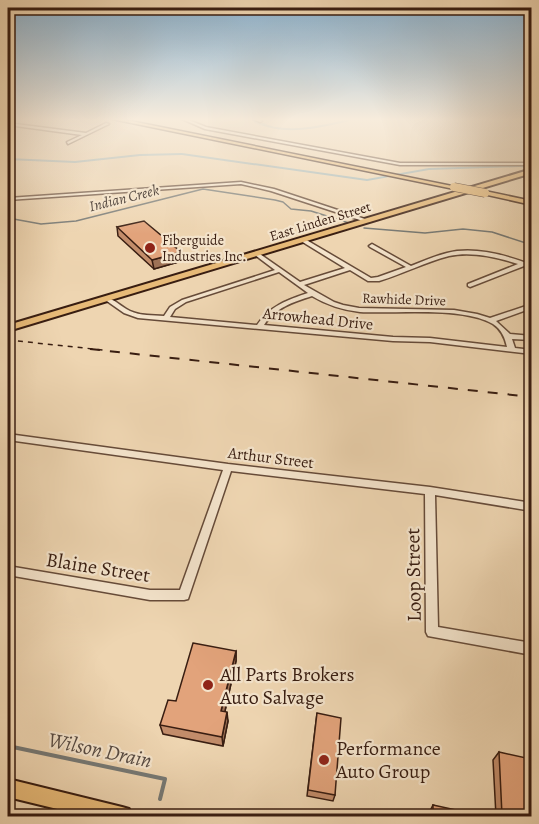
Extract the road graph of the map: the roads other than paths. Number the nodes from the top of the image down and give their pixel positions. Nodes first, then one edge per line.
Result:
1 (316, 157) edge
2 (321, 157) edge
3 (365, 157) edge
4 (531, 164) edge
5 (531, 171) edge
6 (402, 174) junction
7 (466, 187) junction
8 (531, 198) edge
9 (8, 199) edge
10 (531, 203) edge
11 (369, 221) junction
12 (303, 240) junction
13 (372, 246) dead end
14 (257, 254) junction
15 (524, 264) junction
16 (531, 267) edge
17 (411, 268) junction
18 (348, 269) junction
19 (280, 270) junction
20 (302, 284) junction
21 (470, 285) dead end
22 (315, 293) junction
23 (107, 299) junction
24 (531, 306) edge
25 (166, 318) junction
26 (489, 321) junction
27 (260, 326) junction
28 (8, 328) edge
29 (507, 336) junction
30 (531, 338) edge
31 (512, 350) junction
32 (531, 352) edge
33 (8, 437) edge
34 (228, 467) junction
35 (430, 490) junction
36 (531, 507) edge
37 (8, 571) edge
38 (531, 649) edge
39 (8, 788) edge
40 (122, 816) edge

1 - 6 highway
2 - 6 highway
3 - 4 street
5 - 7 main road, East Linden Street
6 - 7 highway
6 - 10 highway, bridge
7 - 8 highway
7 - 11 main road, East Linden Street
9 - 11 street
11 - 12 main road, East Linden Street
12 - 14 main road, East Linden Street
12 - 18 street
13 - 17 street
14 - 19 street, Rawhide Drive
14 - 23 main road, East Linden Street
15 - 16 street
15 - 17 street
15 - 21 street
17 - 18 street
18 - 20 street
19 - 20 street, Rawhide Drive
19 - 25 street
20 - 22 street, Rawhide Drive
22 - 26 street, Rawhide Drive
22 - 27 street
23 - 25 street, Arrowhead Drive
23 - 28 main road, East Linden Street
24 - 26 street
25 - 27 street, Arrowhead Drive
26 - 29 street, Rawhide Drive
27 - 31 street, Arrowhead Drive
29 - 30 street
29 - 31 street
31 - 32 street, Arrowhead Drive
33 - 34 street, Arthur Street
34 - 35 street, Arthur Street
34 - 37 street, Blaine Street
35 - 36 street, Arthur Street
35 - 38 street, Loop Street
39 - 40 main road

